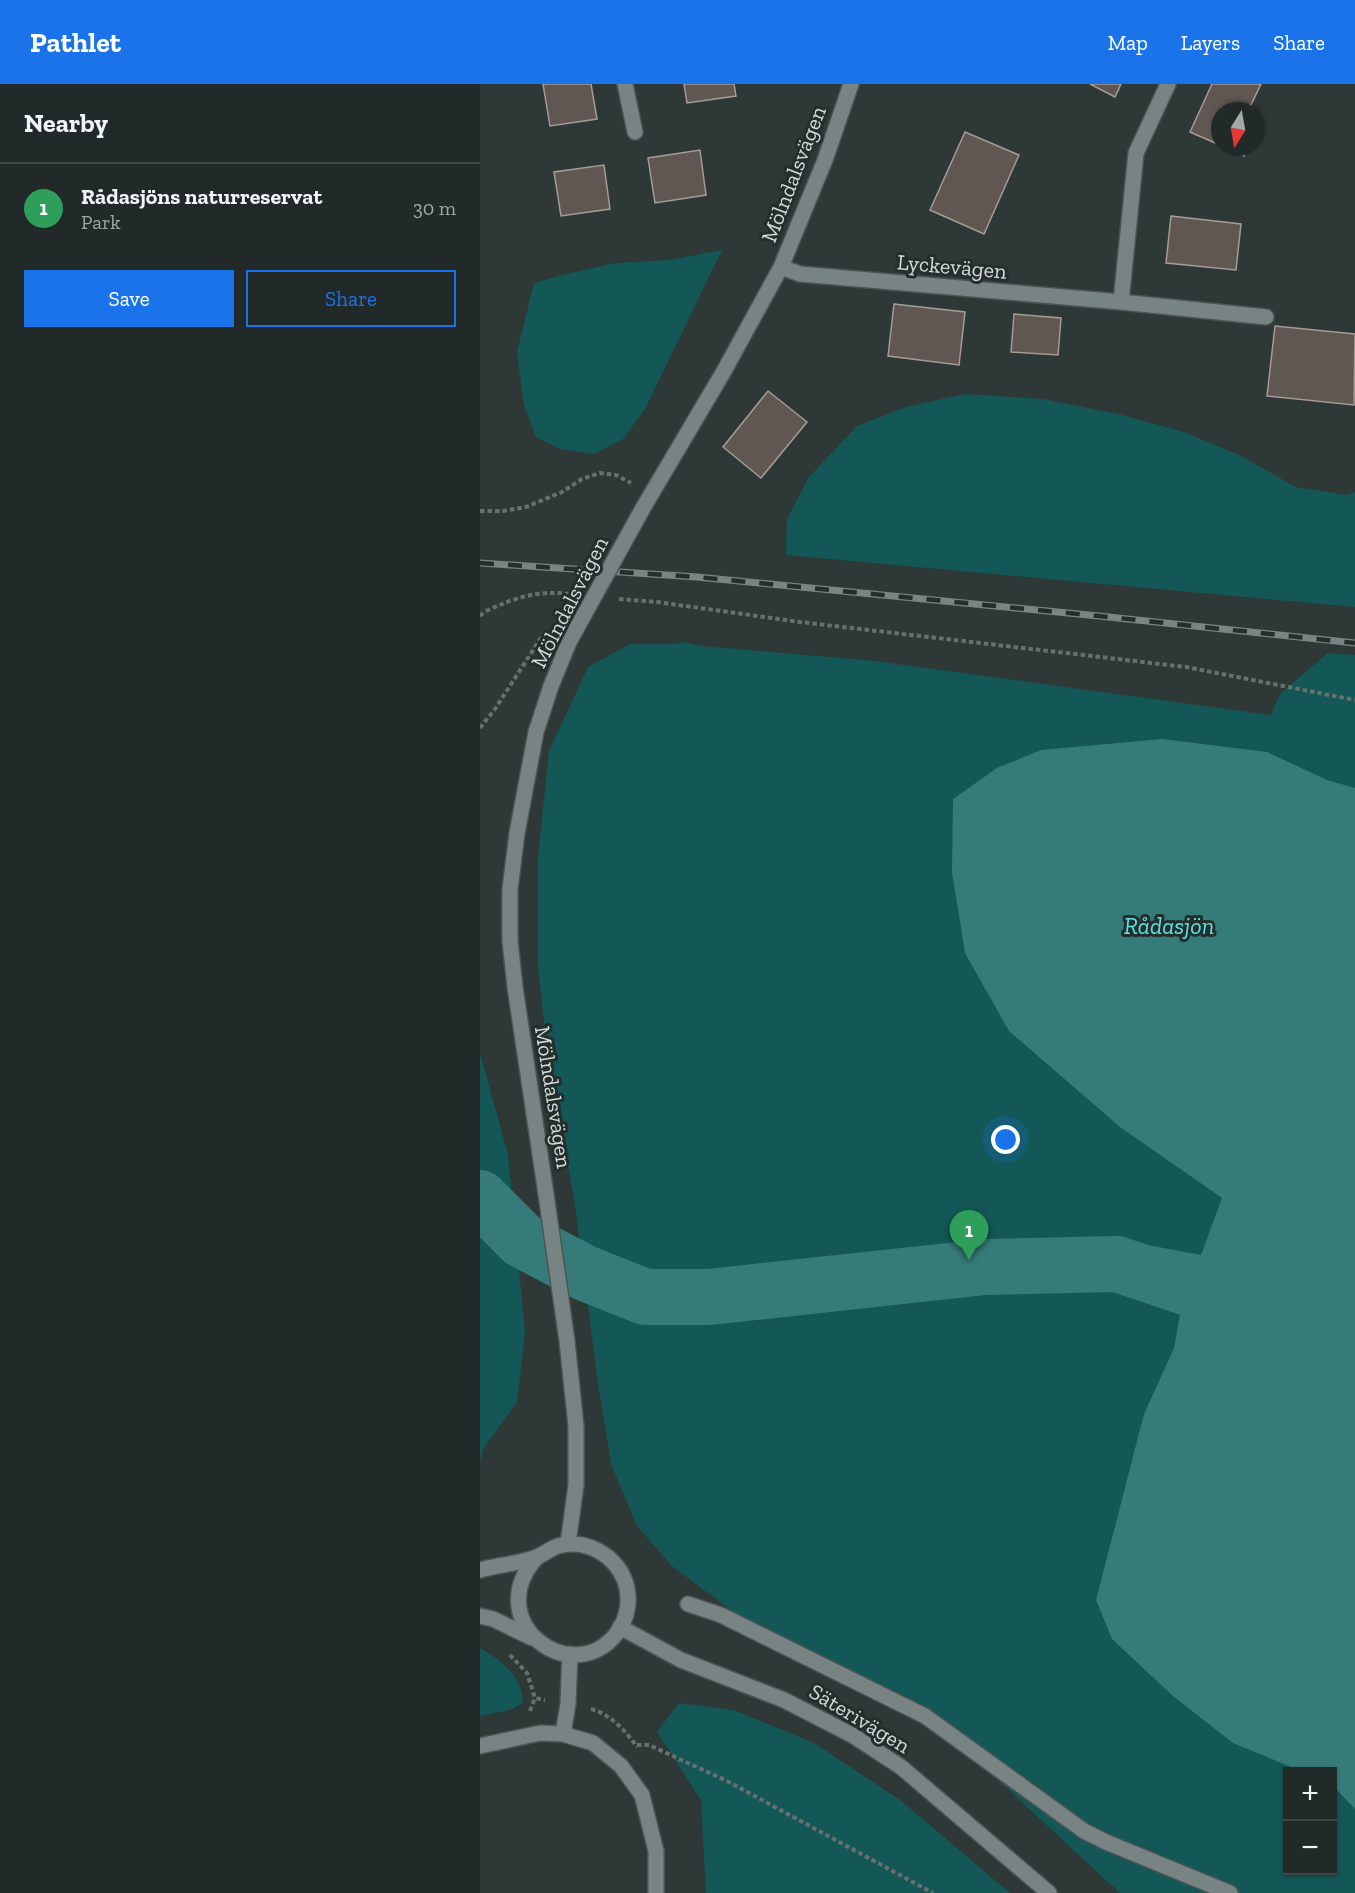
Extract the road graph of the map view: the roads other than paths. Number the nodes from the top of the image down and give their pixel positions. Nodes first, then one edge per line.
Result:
1 (626, 84) edge
2 (851, 84) edge
3 (1168, 84) edge
4 (635, 132) dead end
5 (781, 267) junction
6 (1120, 302) junction
7 (1266, 317) dead end
8 (568, 1544) junction
9 (536, 1558) junction
10 (480, 1570) edge
11 (688, 1604) dead end
12 (480, 1616) edge
13 (620, 1627) junction
14 (536, 1640) junction
15 (570, 1654) junction
16 (563, 1734) junction
17 (480, 1746) edge
18 (656, 1893) edge
19 (1049, 1893) edge
20 (1230, 1893) edge

1 - 4 street
2 - 5 street, Mölndalsvägen
3 - 6 street
5 - 6 street, Lyckevägen
5 - 8 street, Mölndalsvägen, bridge
6 - 7 street, Lyckevägen
8 - 9 street
8 - 13 street
9 - 10 street
9 - 14 street
11 - 20 street
12 - 14 street
13 - 15 street
13 - 19 street, Säterivägen
14 - 15 street
15 - 16 street
16 - 17 street
16 - 18 street

